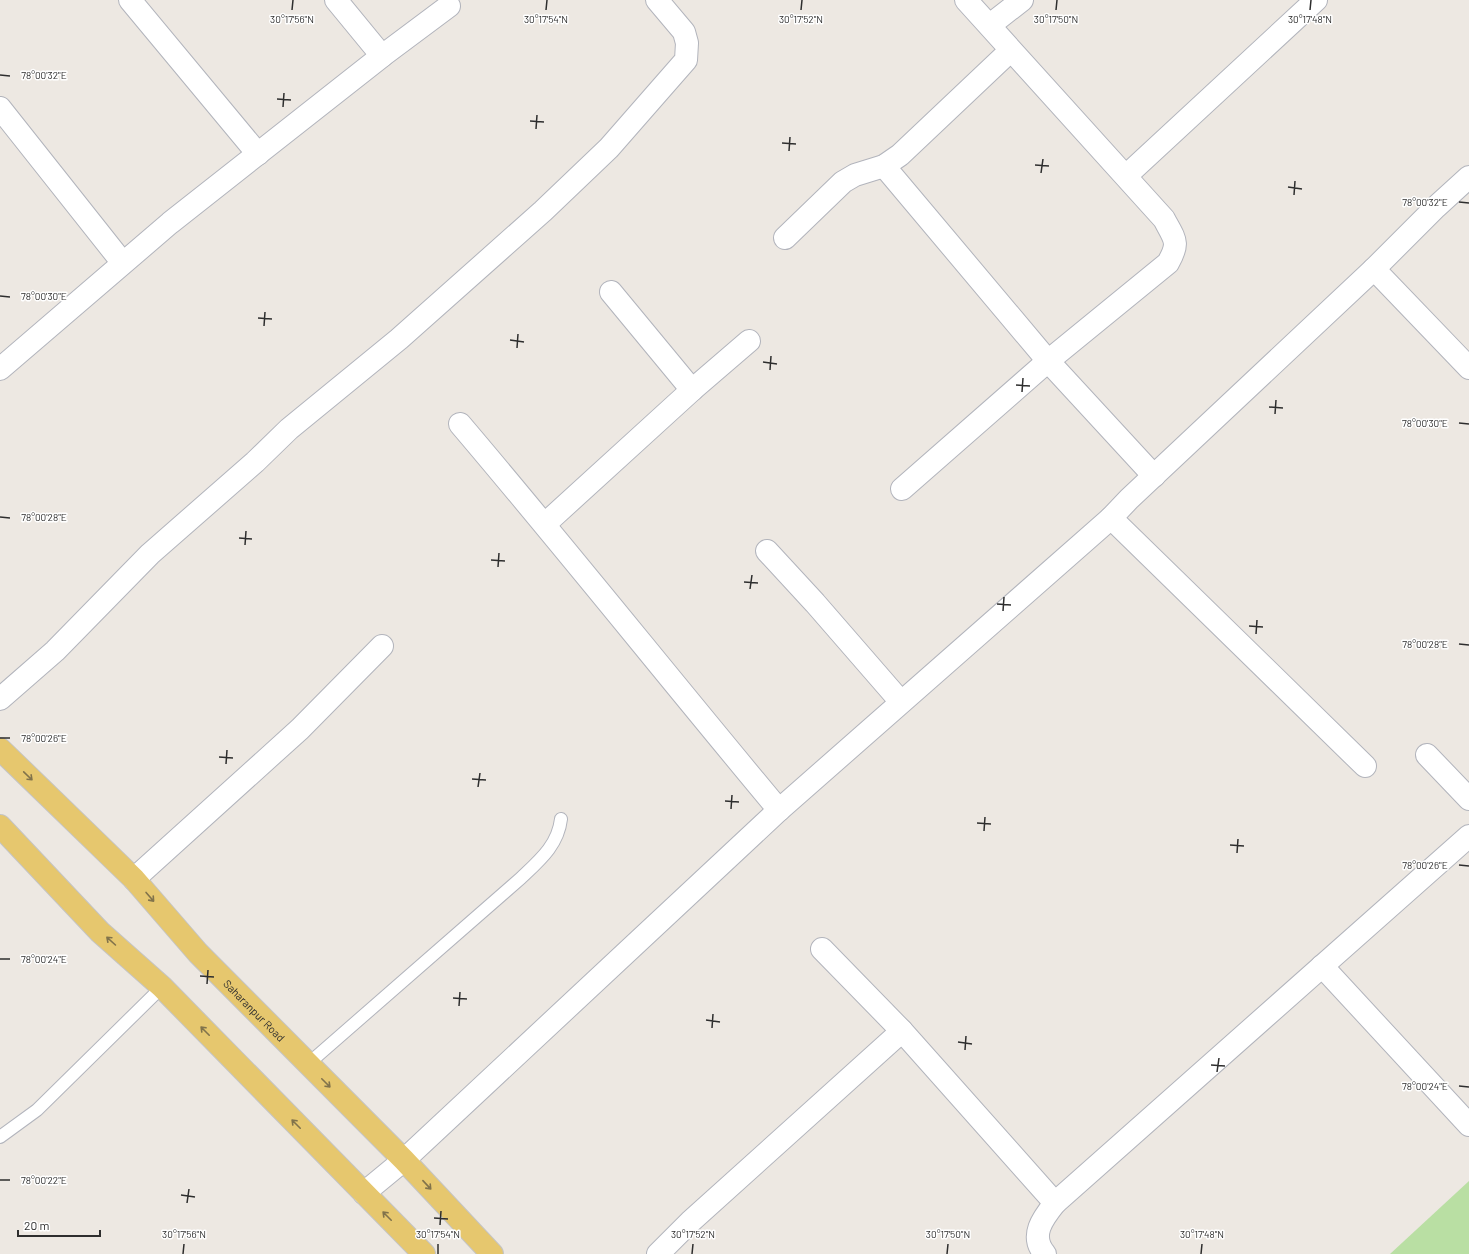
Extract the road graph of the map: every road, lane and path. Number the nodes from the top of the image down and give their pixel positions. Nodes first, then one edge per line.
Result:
1 (130, 0) edge
2 (336, 0) edge
3 (658, 0) edge
4 (966, 0) edge
5 (1022, 0) edge
6 (1316, 0) edge
7 (449, 6) dead end
8 (990, 25) junction
9 (1010, 51) junction
10 (382, 56) junction
11 (0, 108) edge
12 (258, 154) junction
13 (884, 166) junction
14 (1127, 175) junction
15 (1469, 177) edge
16 (785, 238) dead end
17 (122, 262) junction
18 (1374, 269) junction
19 (611, 292) dead end
20 (749, 341) dead end
21 (1048, 361) junction
22 (1469, 368) edge
23 (0, 369) edge
24 (692, 390) junction
25 (460, 424) dead end
26 (1154, 476) junction
27 (902, 489) dead end
28 (1111, 518) junction
29 (545, 524) junction
30 (767, 551) dead end
31 (382, 646) dead end
32 (0, 699) edge
33 (901, 702) junction
34 (0, 749) edge
35 (1427, 755) dead end
36 (1365, 766) dead end
37 (1469, 798) edge
38 (779, 810) junction
39 (561, 819) dead end
40 (0, 826) edge
41 (1469, 836) edge
42 (134, 879) junction
43 (822, 949) dead end
44 (1322, 966) junction
45 (162, 987) junction
46 (902, 1031) junction
47 (308, 1064) junction
48 (1469, 1125) edge
49 (0, 1137) edge
50 (404, 1160) junction
51 (364, 1193) junction
52 (1056, 1203) junction
53 (415, 1251) edge
54 (492, 1254) edge
55 (658, 1254) edge
56 (1045, 1254) edge

1 - 12 street
2 - 10 street
3 - 32 street
4 - 8 street
5 - 8 street
6 - 14 street
7 - 10 street
8 - 9 street
9 - 13 street
9 - 14 street
10 - 12 street
11 - 17 street
12 - 17 street
13 - 16 street
13 - 21 street
14 - 21 street
15 - 18 street
17 - 23 street
18 - 22 street
18 - 26 street
19 - 24 street
20 - 24 street
21 - 26 street
21 - 27 street
24 - 29 street
25 - 29 street
26 - 28 street
28 - 33 street
28 - 36 street
29 - 38 street
30 - 33 street
31 - 42 street
33 - 38 street
34 -> 42 main road, Saharanpur Road
35 - 37 street
38 - 50 street
39 - 47 lane
45 -> 40 main road
41 - 44 street
42 -> 47 main road, Saharanpur Road
43 - 46 street
44 - 48 street
44 - 52 street
45 - 49 lane
51 -> 45 main road
46 - 52 street
46 - 55 street
47 -> 50 main road, Saharanpur Road
50 - 51 street
50 -> 54 main road, Saharanpur Road
53 -> 51 main road
52 - 56 street

